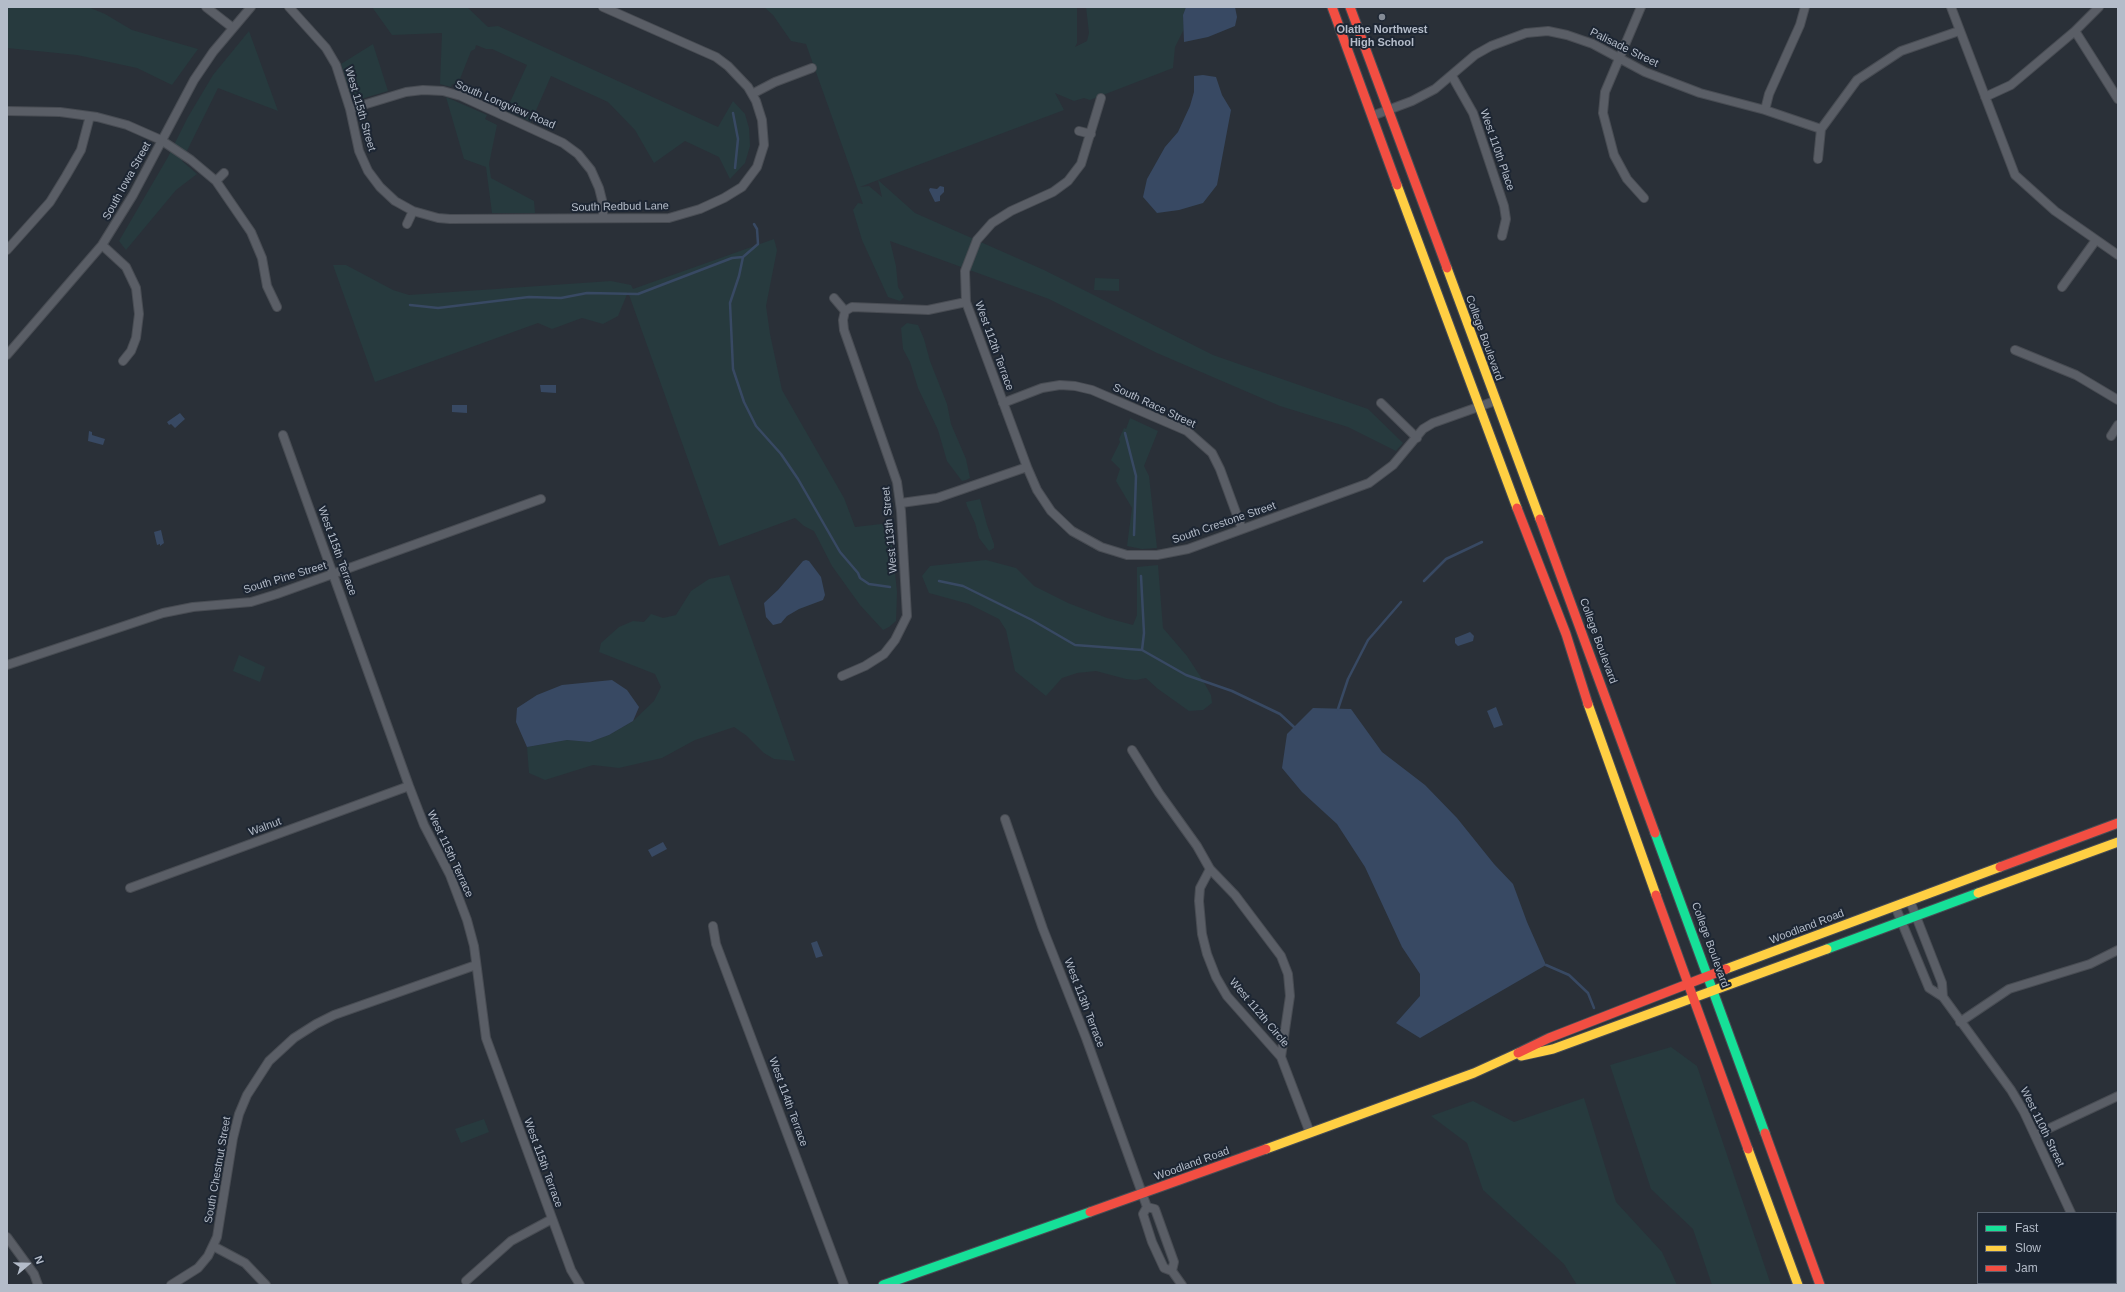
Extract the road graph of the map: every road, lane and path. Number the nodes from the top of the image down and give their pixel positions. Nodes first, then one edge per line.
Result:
1 (206, 7) edge
2 (251, 7) edge
3 (289, 7) edge
4 (603, 7) edge
5 (1332, 7) edge
6 (1350, 7) edge
7 (1642, 7) edge
8 (1805, 7) edge
9 (1951, 7) edge
10 (2099, 7) edge
11 (616, 10) edge
12 (233, 28) junction
13 (1959, 31) junction
14 (2075, 31) junction
15 (1619, 59) junction
16 (812, 68) dead end
17 (1452, 76) junction
18 (752, 94) junction
19 (1985, 97) junction
20 (1101, 98) dead end
21 (2118, 99) edge
22 (350, 109) junction
23 (1387, 110) junction
24 (1765, 110) junction
25 (7, 111) edge
26 (90, 116) junction
27 (1372, 116) junction
28 (1821, 130) junction
29 (1079, 131) dead end
30 (1091, 134) junction
31 (161, 140) junction
32 (1818, 159) dead end
33 (224, 172) dead end
34 (216, 181) junction
35 (1644, 198) dead end
36 (413, 211) junction
37 (603, 218) junction
38 (407, 224) dead end
39 (1502, 236) dead end
40 (2096, 240) junction
41 (102, 245) junction
42 (7, 250) edge
43 (2118, 255) edge
44 (2062, 287) dead end
45 (834, 298) dead end
46 (966, 302) junction
47 (277, 307) dead end
48 (845, 311) junction
49 (2015, 350) dead end
50 (7, 355) edge
51 (123, 361) dead end
52 (2118, 400) edge
53 (1495, 401) junction
54 (1003, 403) junction
55 (1381, 403) dead end
56 (1478, 407) junction
57 (2118, 426) edge
58 (283, 435) dead end
59 (2111, 436) dead end
60 (1417, 438) junction
61 (1026, 467) junction
62 (541, 499) dead end
63 (901, 503) junction
64 (1242, 529) junction
65 (334, 575) junction
66 (7, 665) edge
67 (842, 676) dead end
68 (1132, 750) dead end
69 (409, 786) junction
70 (1005, 819) dead end
71 (2118, 823) edge
72 (2118, 842) edge
73 (1210, 869) junction
74 (130, 888) dead end
75 (1910, 901) junction
76 (1895, 906) junction
77 (1916, 917) junction
78 (1901, 922) junction
79 (713, 926) dead end
80 (2118, 950) edge
81 (476, 966) junction
82 (1708, 976) junction
83 (1689, 983) junction
84 (1714, 990) junction
85 (1694, 997) junction
86 (1943, 997) junction
87 (1960, 1022) junction
88 (1282, 1057) junction
89 (1507, 1059) junction
90 (2118, 1096) edge
91 (1310, 1133) junction
92 (2035, 1135) junction
93 (1142, 1194) junction
94 (1147, 1207) junction
95 (2070, 1212) edge
96 (552, 1219) junction
97 (7, 1237) edge
98 (213, 1246) junction
99 (1172, 1271) junction
100 (466, 1281) dead end
101 (38, 1285) edge
102 (171, 1285) edge
103 (266, 1285) edge
104 (580, 1285) edge
105 (844, 1285) edge
106 (883, 1285) edge
107 (1182, 1285) edge
108 (1798, 1285) edge
109 (1820, 1285) edge

1 - 12 street
2 - 12 street, South Iowa Street
3 - 22 street, West 115th Street
4 - 11 street, South Redbud Lane
5 - 27 main road
6 - 23 main road, College Boulevard
7 - 15 street
8 - 24 street
9 - 13 street
10 - 14 street
11 - 18 street, South Redbud Lane
12 - 31 street, South Iowa Street
13 - 19 street
13 - 28 street
14 - 19 street
14 - 21 street
15 - 17 street, Palisade Street
15 - 24 street, Palisade Street
15 - 35 street
16 - 18 street
17 - 23 street, Palisade Street
17 - 39 street, West 110th Place
18 - 37 street, South Redbud Lane
19 - 40 street
20 - 30 street, West 112th Terrace
22 - 36 street, West 115th Street
22 - 37 street, South Longview Road
23 - 27 street, Palisade Street
23 - 53 main road, College Boulevard
24 - 28 street, Palisade Street
25 - 26 street
26 - 31 street
26 - 42 street
27 - 56 main road
28 - 32 street
29 - 30 street
30 - 46 street, West 112th Terrace
31 - 34 street
31 - 41 street, South Iowa Street
33 - 34 street
34 - 47 street
36 - 37 street, South Redbud Lane
36 - 38 street
40 - 43 street
40 - 44 street
41 - 50 street, South Iowa Street
41 - 51 street
45 - 48 street
46 - 48 street
46 - 54 street, West 112th Terrace
48 - 63 street, West 113th Street
49 - 52 street
53 - 56 street, South Crestone Street
53 - 82 main road, College Boulevard
54 - 61 street, West 112th Terrace
54 - 64 street, South Race Street
55 - 60 street
56 - 60 street, South Crestone Street
56 - 83 main road
57 - 59 street
58 - 65 street, West 115th Terrace
60 - 64 street, South Crestone Street
61 - 63 street
61 - 64 street, South Crestone Street
62 - 65 street, South Pine Street
63 - 67 street, West 113th Street
65 - 66 street, South Pine Street
65 - 69 street, West 115th Terrace
68 - 73 street, West 112th Circle
69 - 74 street, Walnut
69 - 81 street, West 115th Terrace
70 - 93 street, West 113th Terrace
71 - 75 main road, Woodland Road
72 - 77 main road, Woodland Road
73 - 88 street, West 112th Circle
73 - 88 street, West 112th Circle
75 - 76 main road, Woodland Road
75 - 77 street, West 110th Street
76 - 78 street, West 110th Street
76 - 82 main road, Woodland Road
77 - 78 main road, Woodland Road
77 - 86 street, West 110th Street
78 - 84 main road, Woodland Road
78 - 86 street, West 110th Street
79 - 105 street, West 114th Terrace
80 - 87 street
81 - 96 street, West 115th Terrace
81 - 98 street, South Chestnut Street
82 - 83 main road, Woodland Road
82 - 84 main road, College Boulevard
83 - 85 main road
83 - 89 main road, Woodland Road
84 - 85 main road, Woodland Road
84 - 109 main road, College Boulevard
85 - 89 main road, Woodland Road
85 - 108 main road
86 - 87 street, West 110th Street
87 - 92 street, West 110th Street
88 - 91 street, West 112th Circle
89 - 91 main road, Woodland Road
90 - 92 street
91 - 93 main road, Woodland Road
92 - 95 street, West 110th Street
93 - 94 street, West 113th Terrace
93 - 106 main road, Woodland Road
94 - 99 street
94 - 99 street
96 - 100 street
96 - 104 street, West 115th Terrace
97 - 101 street
98 - 102 street, South Chestnut Street
98 - 103 street
99 - 107 street

